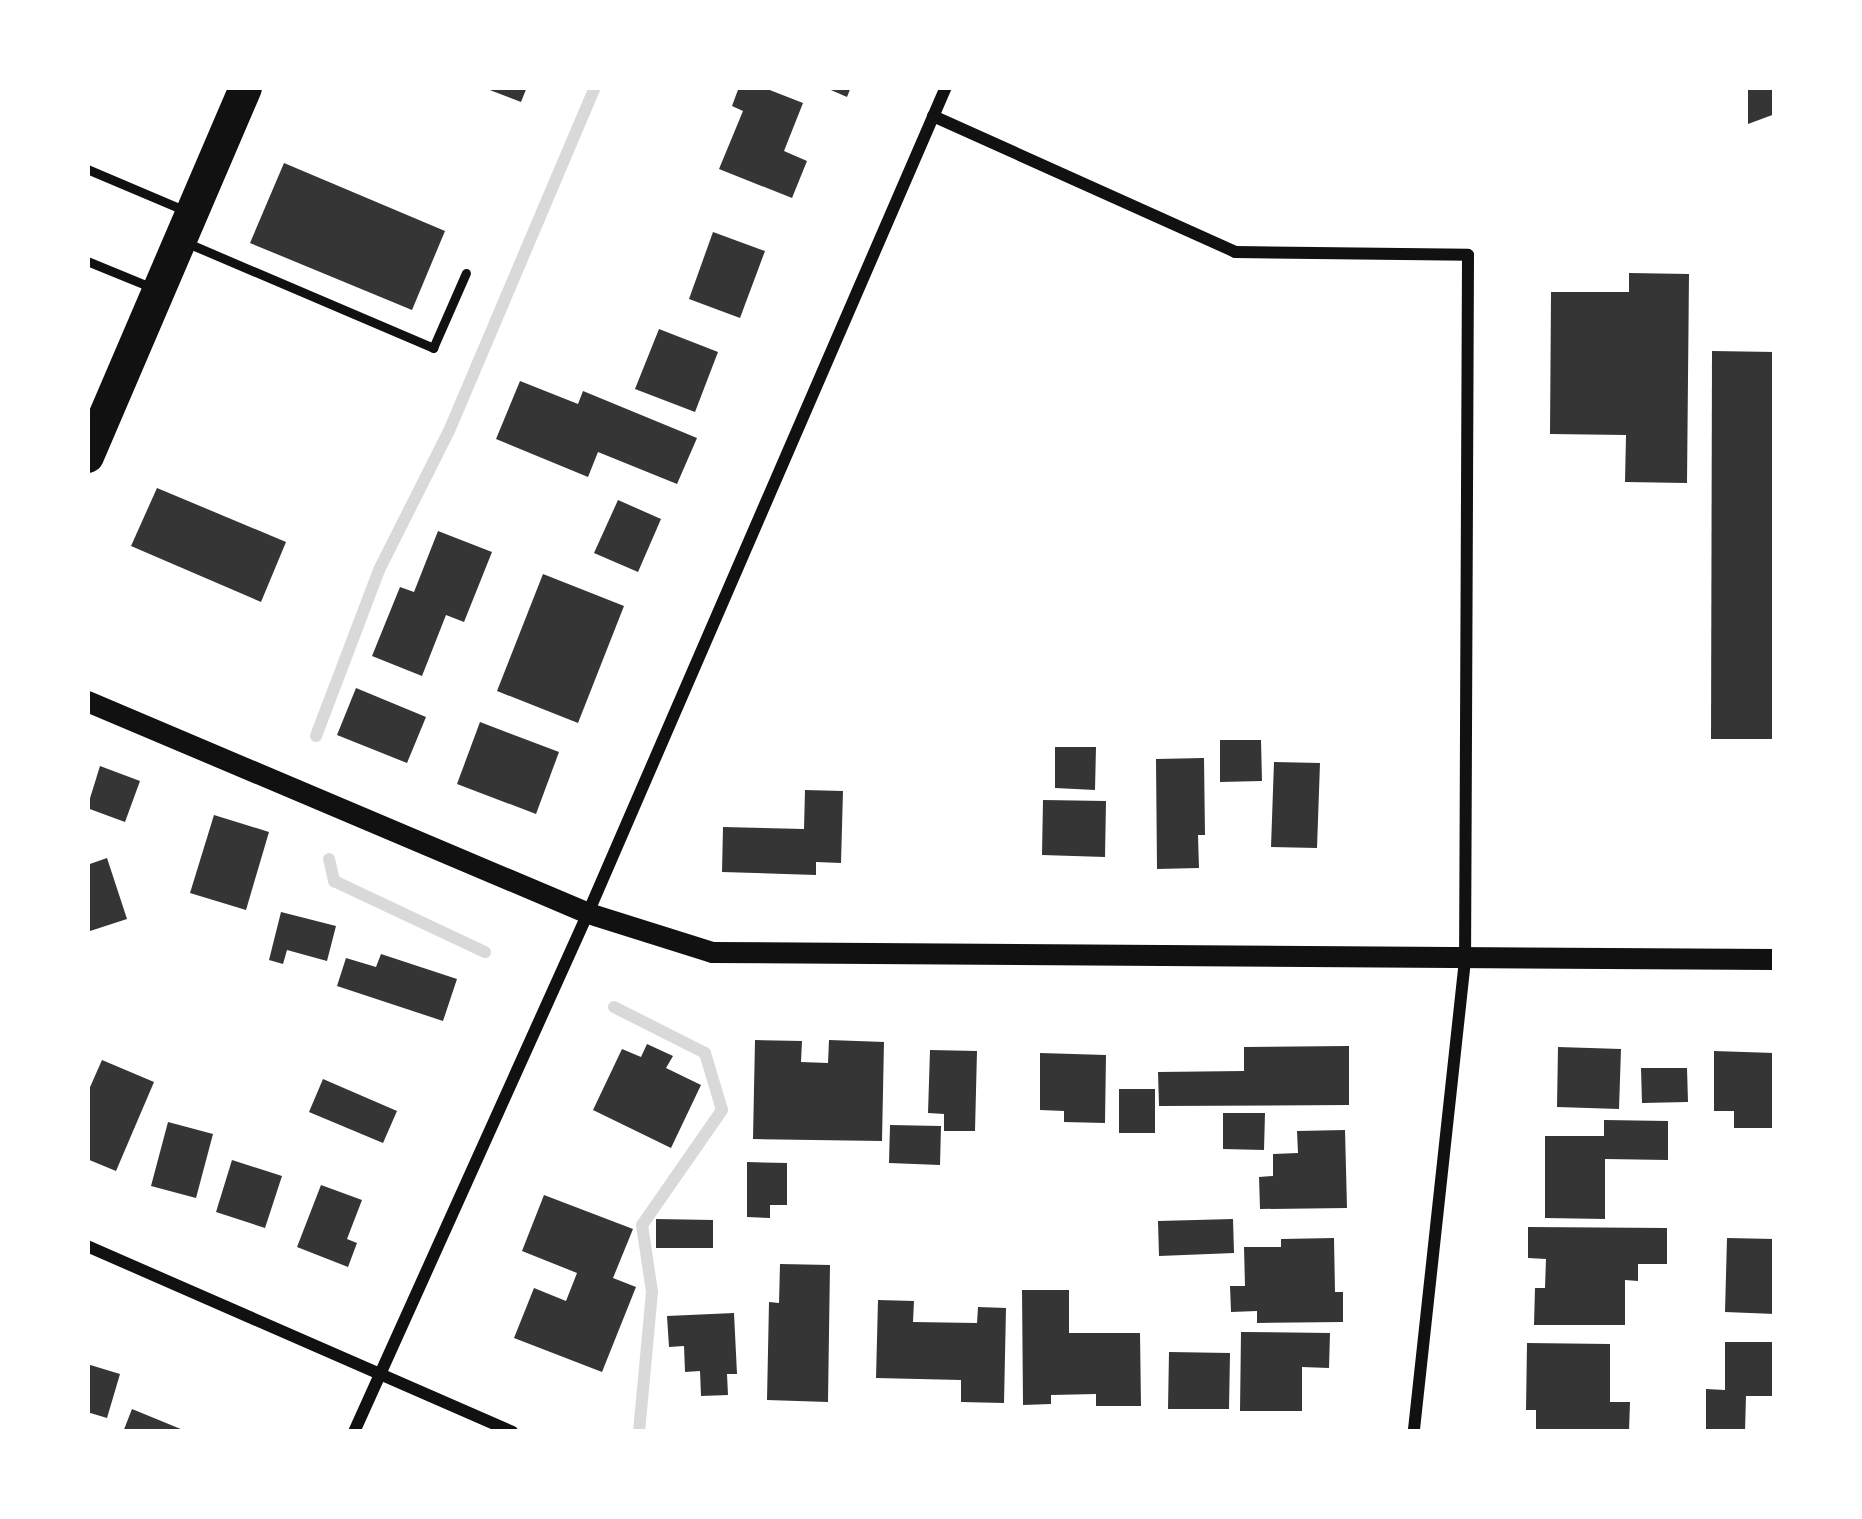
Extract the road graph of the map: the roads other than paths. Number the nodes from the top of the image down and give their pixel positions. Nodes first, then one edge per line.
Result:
1 (245, 87) edge
2 (946, 87) edge
3 (932, 116) junction
4 (87, 169) edge
5 (186, 226) junction
6 (87, 261) edge
7 (466, 273) dead end
8 (158, 290) junction
9 (87, 456) edge
10 (87, 701) edge
11 (588, 913) junction
12 (1775, 959) edge
13 (1465, 960) junction
14 (87, 1246) edge
15 (379, 1374) junction
16 (354, 1432) edge
17 (512, 1432) edge
18 (1414, 1432) edge

1 - 5 highway
2 - 3 street
3 - 11 street
3 - 13 street
4 - 5 lane
5 - 7 lane
5 - 8 highway
6 - 8 lane
8 - 9 highway
10 - 11 street
11 - 13 street
11 - 15 street
12 - 13 street
13 - 18 street
14 - 15 street
15 - 16 street
15 - 17 street

